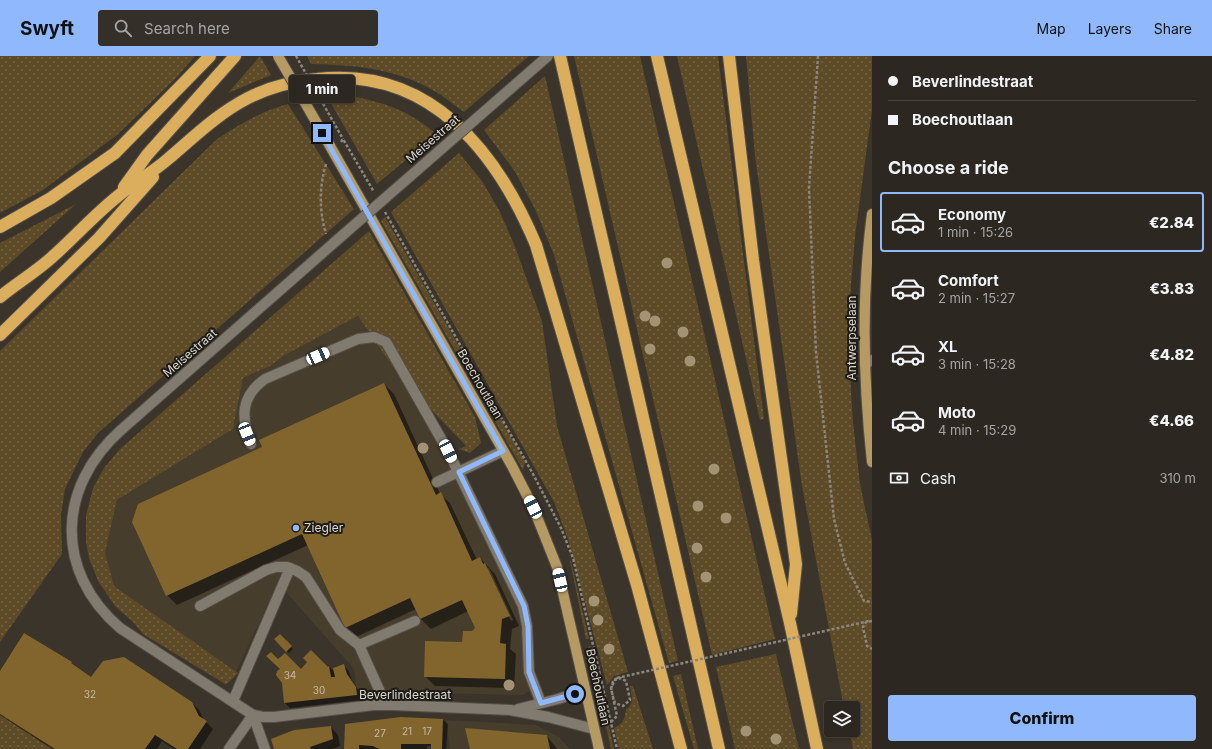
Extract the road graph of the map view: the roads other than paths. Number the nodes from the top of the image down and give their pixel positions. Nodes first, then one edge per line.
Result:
1 (210, 56) edge
2 (235, 56) edge
3 (278, 56) edge
4 (548, 56) edge
5 (560, 56) edge
6 (657, 56) edge
7 (729, 56) edge
8 (168, 159) junction
9 (118, 196) junction
10 (872, 214) edge
11 (0, 227) edge
12 (0, 297) edge
13 (0, 335) edge
14 (868, 362) edge
15 (251, 444) dead end
16 (503, 451) junction
17 (872, 462) edge
18 (459, 472) junction
19 (437, 482) dead end
20 (290, 568) junction
21 (200, 606) dead end
22 (415, 621) dead end
23 (790, 623) junction
24 (359, 645) junction
25 (585, 690) junction
26 (233, 701) junction
27 (541, 703) junction
28 (386, 706) junction
29 (510, 710) junction
30 (253, 715) junction
31 (594, 729) junction
32 (229, 749) edge
33 (265, 749) edge
34 (598, 749) edge
35 (681, 749) edge
36 (719, 749) edge
37 (817, 749) edge

1 - 11 highway
2 - 9 highway
3 - 16 main road, Boechoutlaan, bridge
4 - 26 street, Meisestraat, bridge
5 - 36 highway
6 - 23 highway
7 - 23 highway
8 - 9 highway
8 - 13 highway
8 - 35 highway
9 - 12 highway
10 - 14 main road, Antwerpselaan
14 - 17 main road, Antwerpselaan
15 - 18 street
16 - 18 street
16 - 25 main road, Boechoutlaan
18 - 19 street
18 - 27 street
20 - 21 street
20 - 24 street
20 - 26 street
22 - 24 street
23 - 37 highway
24 - 28 street
25 - 27 street, Beverlindestraat
25 - 31 main road, Boechoutlaan
26 - 30 street, Meisestraat
27 - 29 street, Beverlindestraat
28 - 29 street, Beverlindestraat
28 - 30 street, Beverlindestraat
29 - 31 street, Beverlindestraat
30 - 32 street
30 - 33 street
31 - 34 main road, Boechoutlaan

